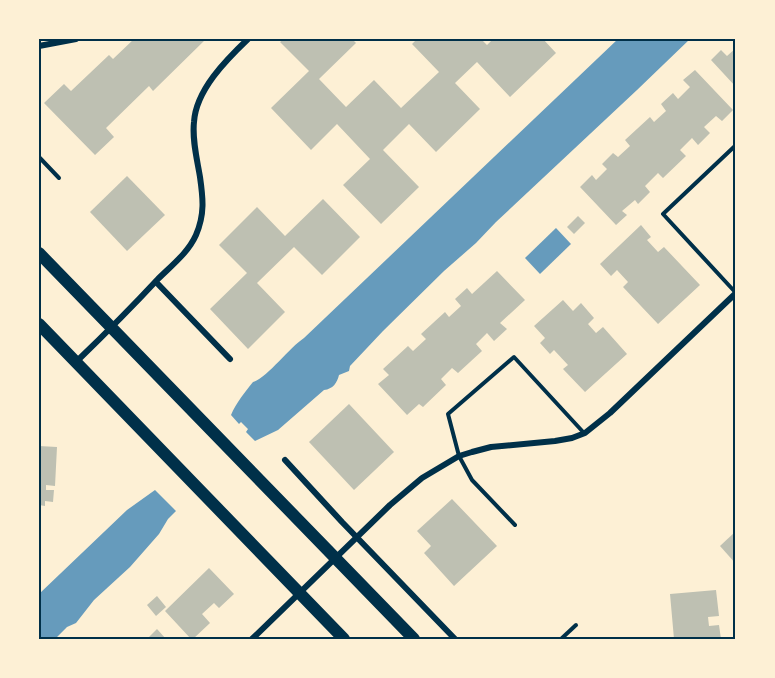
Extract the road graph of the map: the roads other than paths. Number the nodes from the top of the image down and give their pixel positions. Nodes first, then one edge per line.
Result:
1 (75, 39) edge
2 (248, 39) edge
3 (44, 43) edge
4 (736, 145) edge
5 (39, 157) edge
6 (59, 178) dead end
7 (39, 254) edge
8 (156, 282) junction
9 (736, 293) edge
10 (39, 324) edge
11 (111, 328) junction
12 (230, 359) dead end
13 (76, 362) junction
14 (585, 433) junction
15 (459, 456) junction
16 (285, 460) dead end
17 (515, 525) dead end
18 (357, 537) junction
19 (335, 558) junction
20 (299, 593) junction
21 (576, 625) dead end
22 (252, 639) edge
23 (344, 639) edge
24 (414, 639) edge
25 (455, 639) edge
26 (561, 639) edge

1 - 3 street
2 - 8 street
4 - 9 lane
5 - 6 lane
7 - 11 main road
8 - 11 street
8 - 12 street
9 - 14 street
10 - 13 main road
11 - 13 street
11 - 19 main road
13 - 20 main road
14 - 15 street
14 - 15 lane
15 - 17 lane
15 - 18 street
16 - 18 street
18 - 19 street
18 - 25 street
19 - 20 street
19 - 24 main road
20 - 22 street
20 - 23 main road
21 - 26 lane

